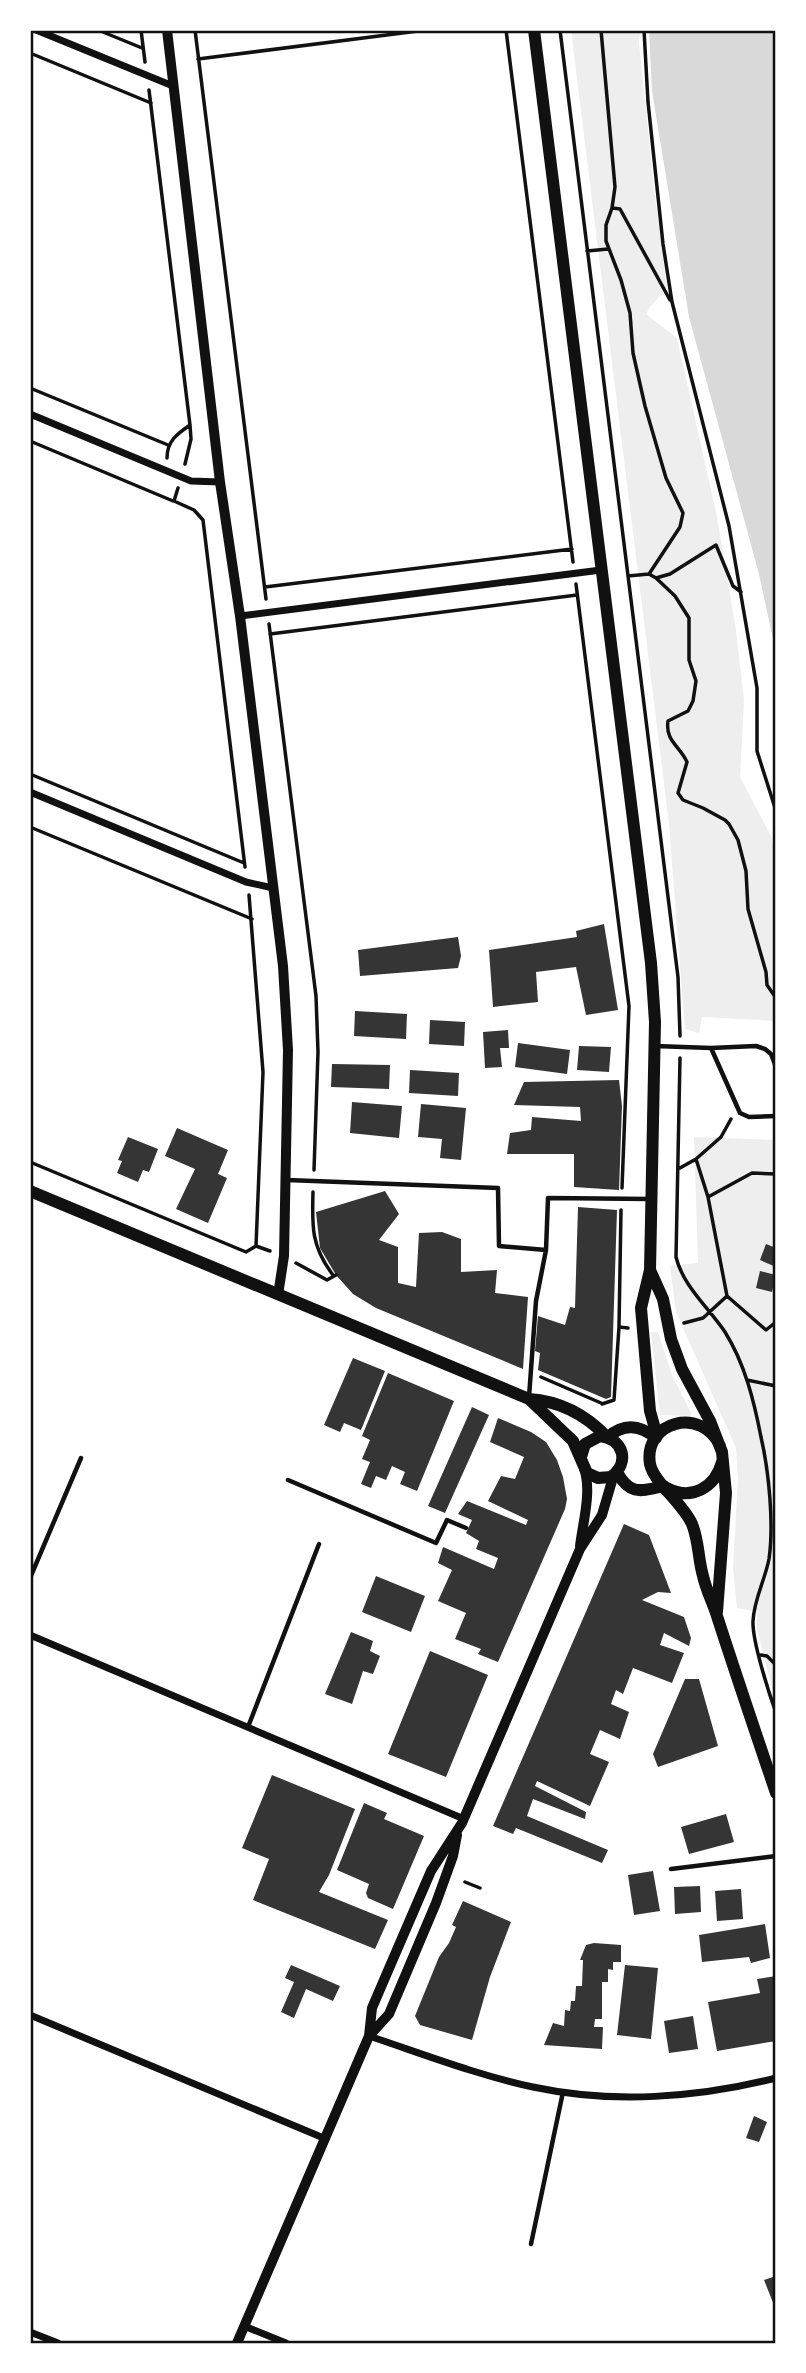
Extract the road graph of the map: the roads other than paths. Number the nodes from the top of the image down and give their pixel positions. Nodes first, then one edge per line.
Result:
1 (36, 30) edge
2 (167, 30) edge
3 (534, 30) edge
4 (173, 86) junction
5 (30, 414) edge
6 (220, 482) junction
7 (601, 570) junction
8 (240, 616) junction
9 (30, 792) edge
10 (273, 888) junction
11 (655, 1046) junction
12 (711, 1048) junction
13 (776, 1067) edge
14 (776, 1116) edge
15 (287, 1180) junction
16 (30, 1191) edge
17 (651, 1199) junction
18 (546, 1250) junction
19 (650, 1270) junction
20 (278, 1295) junction
21 (529, 1399) junction
22 (607, 1437) junction
23 (657, 1437) junction
24 (721, 1450) junction
25 (81, 1458) dead end
26 (582, 1462) junction
27 (616, 1473) junction
28 (288, 1480) dead end
29 (665, 1487) junction
30 (466, 1528) dead end
31 (319, 1544) dead end
32 (580, 1549) junction
33 (30, 1578) edge
34 (717, 1615) junction
35 (30, 1635) edge
36 (248, 1727) junction
37 (776, 1793) edge
38 (464, 1819) junction
39 (457, 1833) junction
40 (776, 1856) edge
41 (671, 1869) dead end
42 (30, 2015) edge
43 (369, 2036) junction
44 (776, 2078) edge
45 (563, 2091) junction
46 (326, 2138) junction
47 (531, 2244) dead end
48 (244, 2326) junction
49 (30, 2332) edge
50 (58, 2343) edge
51 (237, 2343) edge
52 (286, 2343) edge

1 - 4 street
2 - 4 street
3 - 7 main road
4 - 6 street
5 - 6 street
6 - 8 street
7 - 8 street
7 - 11 main road
8 - 10 street
9 - 10 street
10 - 15 street
11 - 12 lane
11 - 17 main road
12 - 13 lane
12 - 14 lane
15 - 18 lane
15 - 20 street
16 - 20 main road
17 - 18 lane
17 - 19 main road
18 - 21 lane
19 - 23 main road
19 - 24 main road
20 - 21 main road
21 - 22 main road
21 - 26 main road
22 - 23 main road
22 - 26 main road
22 - 27 main road
23 - 24 main road
23 - 29 main road
24 - 29 main road
24 - 34 main road
25 - 33 lane
26 - 27 main road
26 - 32 main road
27 - 29 main road
27 - 32 main road
28 - 30 lane
29 - 34 main road
31 - 36 lane
32 - 38 main road
34 - 37 main road
35 - 36 street
36 - 38 street
38 - 39 main road
39 - 43 main road
39 - 43 main road
40 - 41 lane
42 - 46 street
43 - 45 street
43 - 46 main road
44 - 45 street
45 - 47 lane
46 - 48 main road
48 - 51 main road
48 - 52 street
49 - 50 street

